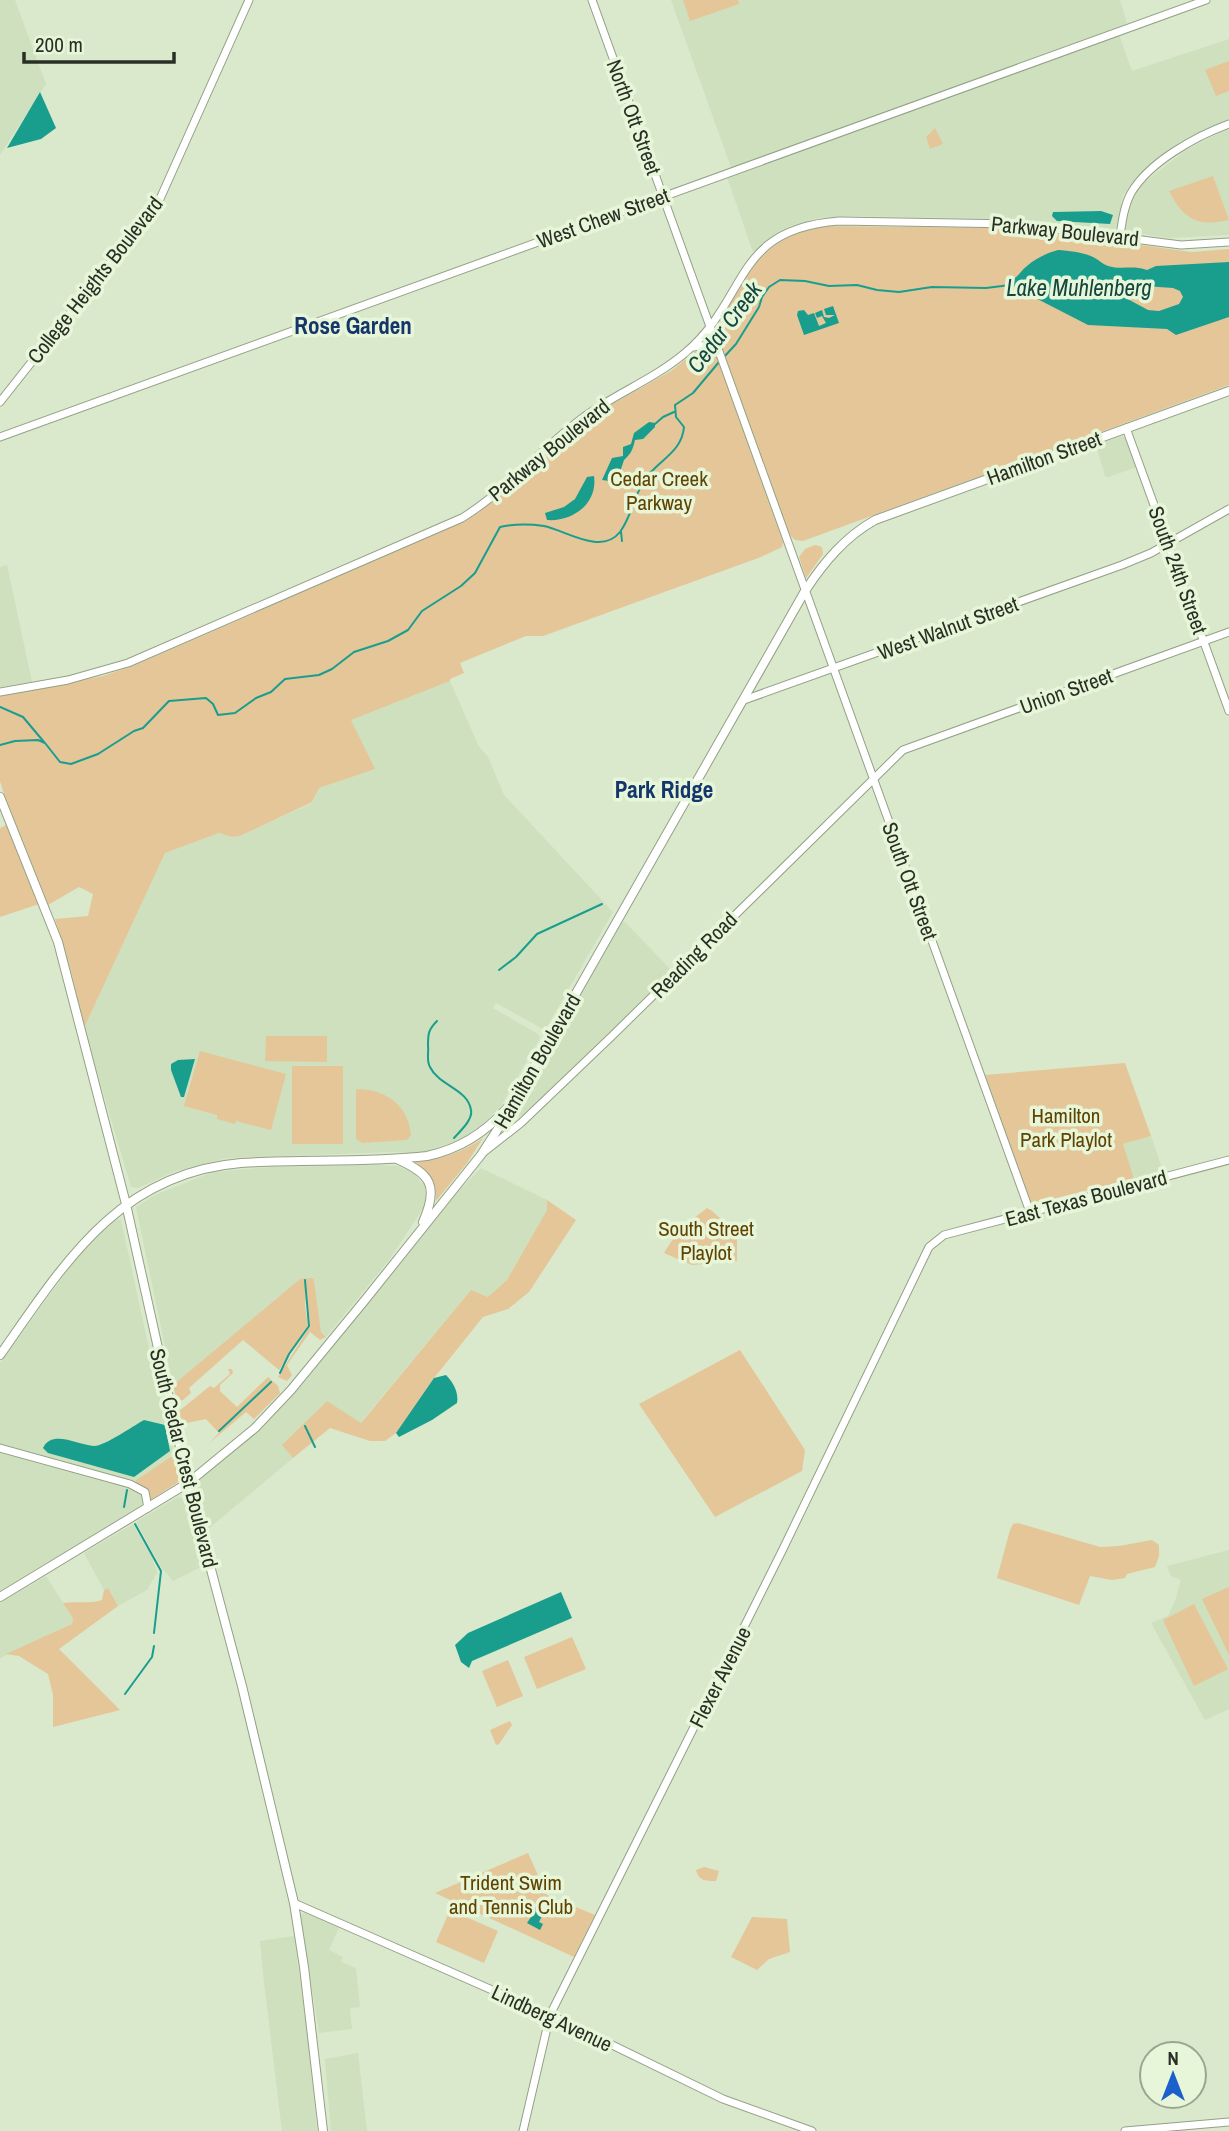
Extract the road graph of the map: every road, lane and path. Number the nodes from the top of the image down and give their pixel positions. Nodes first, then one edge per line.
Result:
1 (249, 0) edge
2 (592, 0) edge
3 (1206, 0) edge
4 (1229, 124) edge
5 (663, 197) junction
6 (1120, 236) junction
7 (1229, 242) edge
8 (710, 327) junction
9 (691, 347) junction
10 (720, 355) junction
11 (1229, 391) edge
12 (0, 402) edge
13 (1126, 428) junction
14 (0, 436) edge
15 (1229, 509) edge
16 (860, 528) joint
17 (1168, 543) junction
18 (791, 550) joint
19 (805, 591) junction
20 (1229, 632) edge
21 (1204, 641) junction
22 (834, 669) junction
23 (0, 692) edge
24 (744, 700) junction
25 (1229, 711) edge
26 (903, 750) joint
27 (872, 779) junction
28 (0, 797) edge
29 (516, 1097) junction
30 (510, 1109) junction
31 (521, 1123) junction
32 (481, 1155) junction
33 (395, 1158) junction
34 (1229, 1160) edge
35 (126, 1204) junction
36 (1030, 1212) junction
37 (419, 1231) junction
38 (944, 1235) joint
39 (0, 1355) edge
40 (0, 1448) edge
41 (188, 1483) junction
42 (148, 1508) junction
43 (0, 1597) edge
44 (294, 1903) junction
45 (550, 2015) junction
46 (1229, 2122) edge
47 (323, 2131) edge
48 (523, 2131) edge
49 (811, 2131) edge
50 (1125, 2131) edge

1 - 12 street, College Heights Boulevard
2 - 5 street, North Ott Street
3 - 5 street, West Chew Street
4 - 6 street
5 - 8 street, North Ott Street
5 - 14 street, West Chew Street
6 - 7 street, Parkway Boulevard
6 - 8 street, Parkway Boulevard
8 - 9 street, Parkway Boulevard
8 - 10 street, North Ott Street
9 - 10 street
9 - 23 street, Parkway Boulevard
10 - 18 street, North Ott Street
11 - 13 main road, Hamilton Street
13 - 16 main road, Hamilton Street
13 - 17 street, South 24th Street
15 - 17 street
16 - 19 main road, Hamilton Boulevard
17 - 21 street, South 24th Street
17 - 22 street, West Walnut Street
18 - 19 street, South Ott Street
19 - 22 street, South Ott Street
19 - 24 main road, Hamilton Boulevard
20 - 21 street, Union Street
21 - 25 street, South 24th Street
21 - 26 street, Union Street
22 - 24 street, West Walnut Street
22 - 27 street, South Ott Street
24 - 29 main road, Hamilton Boulevard
26 - 27 street, Reading Road
27 - 31 street, Reading Road
27 - 36 street, South Ott Street
28 - 35 main road, South Cedar Crest Boulevard
29 - 30 main road, Hamilton Boulevard
29 - 33 main road
30 - 31 street
30 - 32 main road, Hamilton Boulevard
31 - 32 street, Reading Road
32 - 37 main road, Hamilton Boulevard
33 - 35 main road
33 - 37 main road
34 - 36 street, East Texas Boulevard
35 - 39 main road
35 - 41 main road, South Cedar Crest Boulevard
36 - 38 street, East Texas Boulevard
37 - 41 main road, Hamilton Boulevard
38 - 45 street, Flexer Avenue
40 - 42 street
41 - 42 main road, Hamilton Boulevard
41 - 44 main road, South Cedar Crest Boulevard
42 - 43 main road, Hamilton Boulevard
44 - 45 street, Lindberg Avenue
44 - 47 main road, South Cedar Crest Boulevard
45 - 48 street, Flexer Avenue
45 - 49 street, Lindberg Avenue
46 - 50 street

